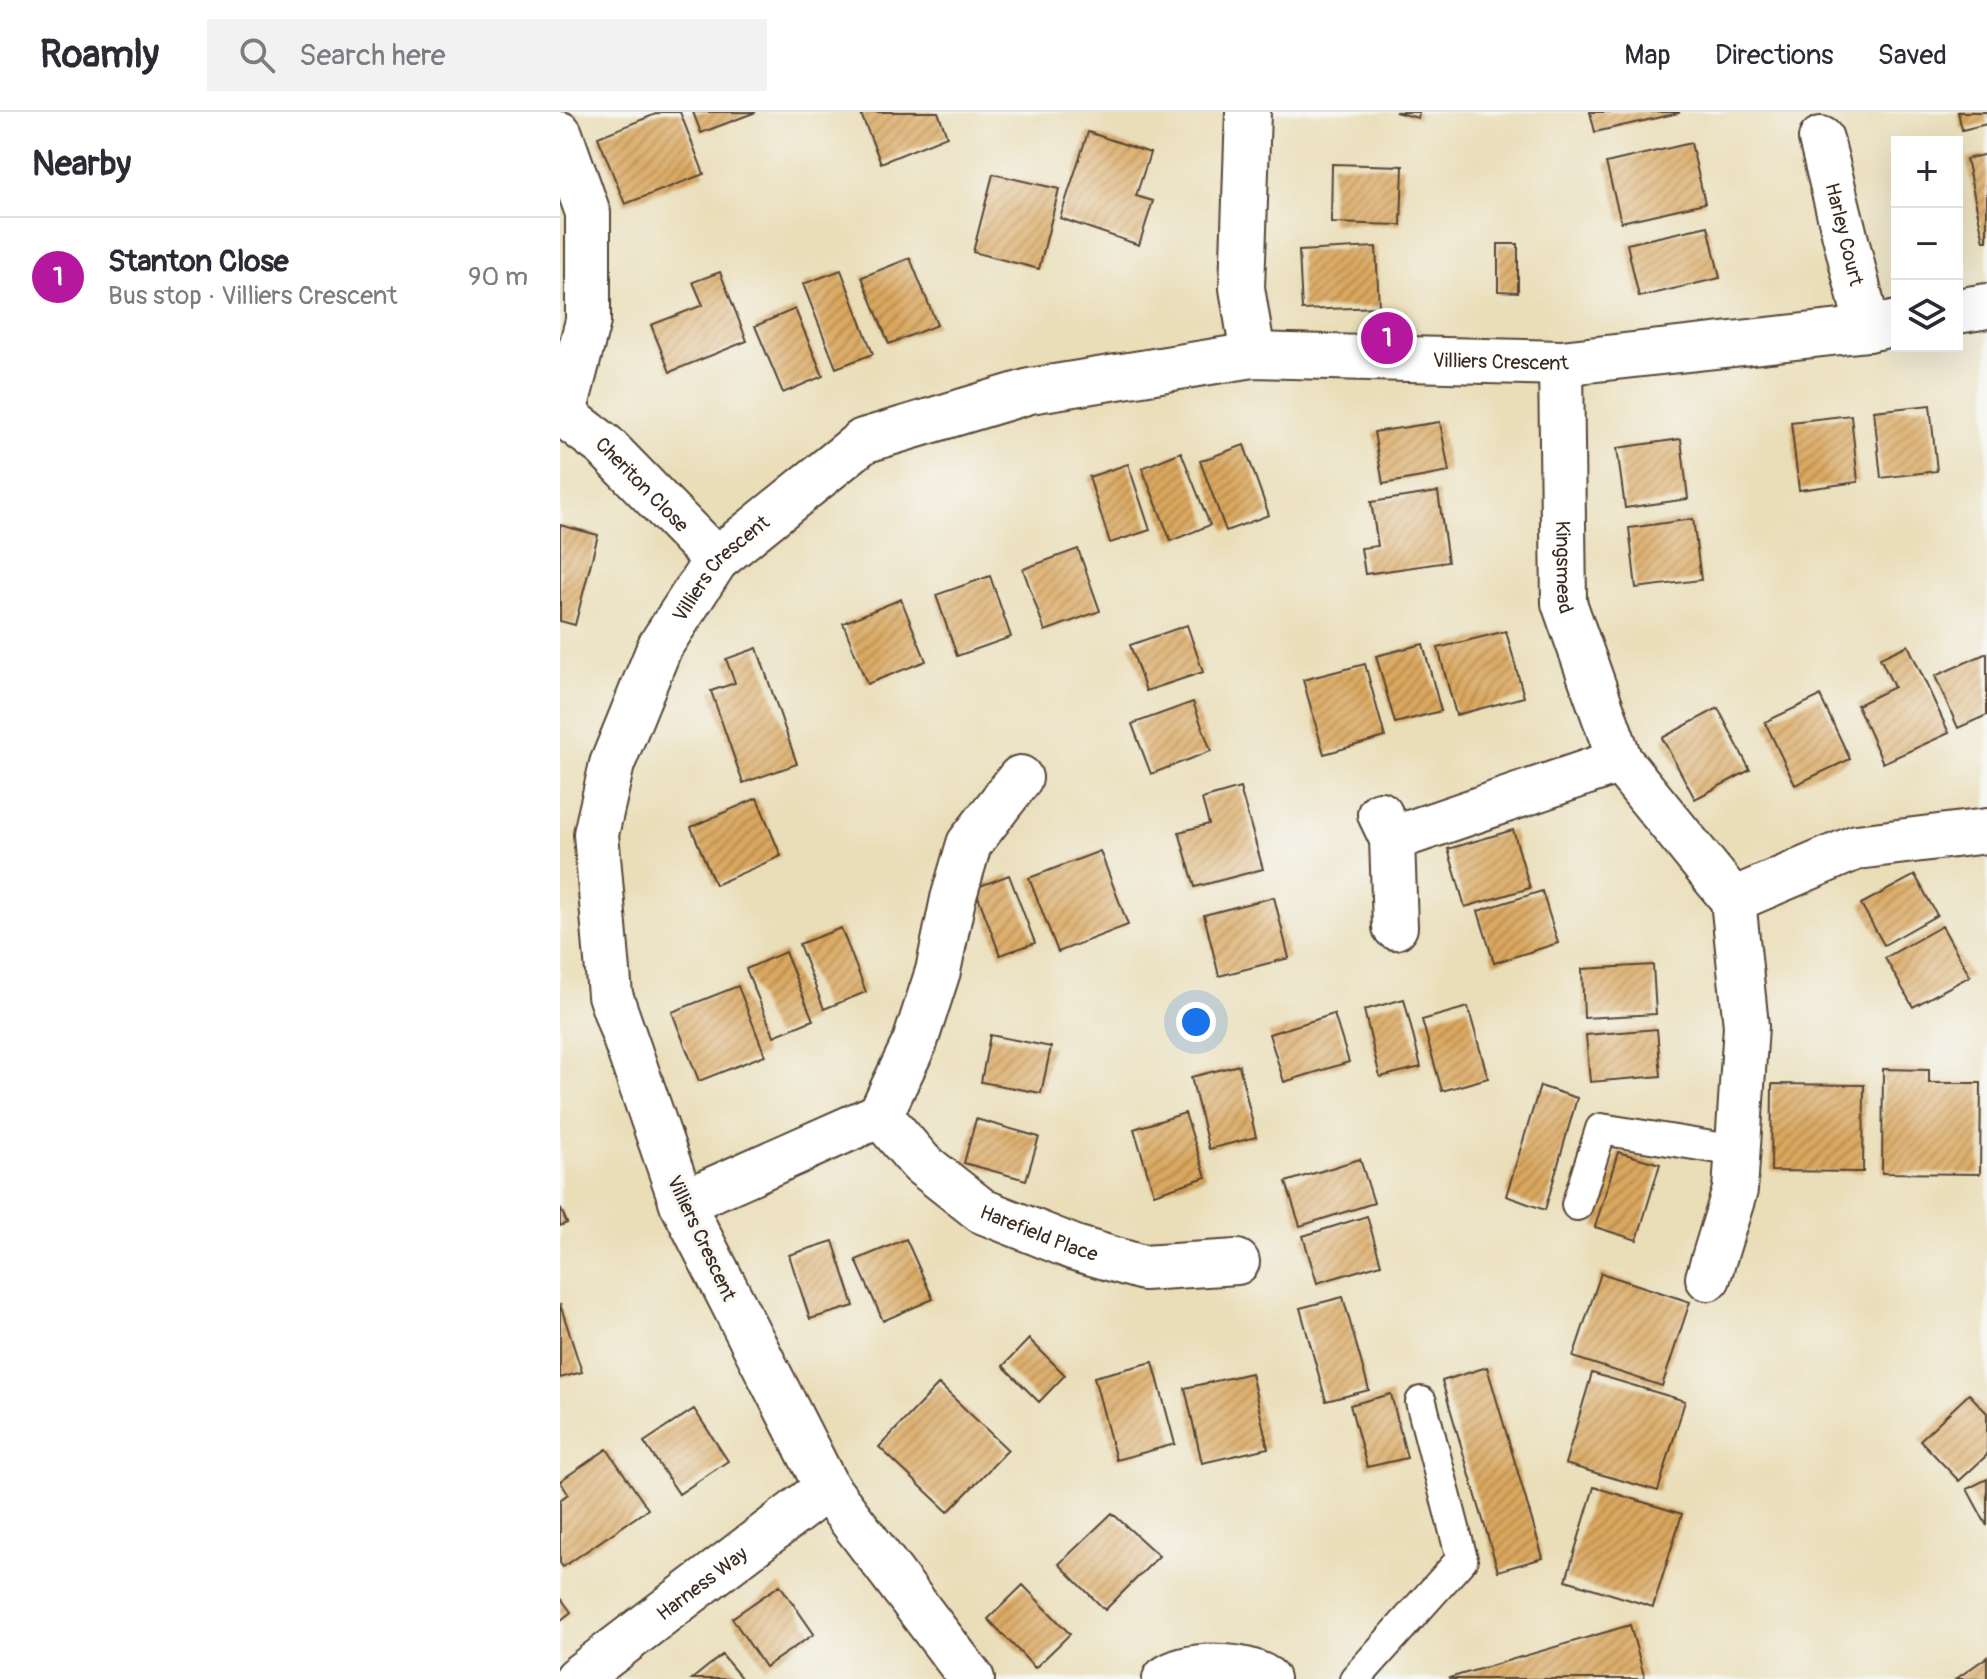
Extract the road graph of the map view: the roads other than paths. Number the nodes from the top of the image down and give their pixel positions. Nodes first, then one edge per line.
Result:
1 (1248, 112) edge
2 (560, 134) edge
3 (1821, 139) dead end
4 (1987, 306) edge
5 (1963, 310) edge
6 (1882, 326) edge
7 (1253, 355) junction
8 (1561, 363) junction
9 (562, 412) edge
10 (716, 560) junction
11 (1620, 761) junction
12 (1020, 778) dead end
13 (1987, 831) edge
14 (1733, 900) junction
15 (1395, 927) dead end
16 (880, 1115) junction
17 (1737, 1151) junction
18 (682, 1203) junction
19 (1577, 1205) dead end
20 (1237, 1262) dead end
21 (1708, 1278) dead end
22 (1421, 1402) dead end
23 (827, 1488) junction
24 (576, 1679) edge
25 (972, 1679) edge
26 (1165, 1679) edge
27 (1267, 1679) edge
28 (1355, 1679) edge

1 - 7 street
2 - 9 street, Cheriton Close
3 - 6 street, Harley Court
4 - 5 street
6 - 8 street, Villiers Crescent
7 - 8 street, Villiers Crescent
7 - 10 street, Villiers Crescent
8 - 11 street, Kingsmead
9 - 10 street, Cheriton Close
10 - 18 street, Villiers Crescent
11 - 14 street, Kingsmead
11 - 15 street
12 - 16 street
13 - 14 street
14 - 17 street
16 - 18 street
16 - 20 street, Harefield Place
17 - 19 lane
17 - 21 street
18 - 23 street, Villiers Crescent
22 - 28 lane
23 - 24 street, Harness Way
23 - 25 street, Villiers Crescent
26 - 27 street

